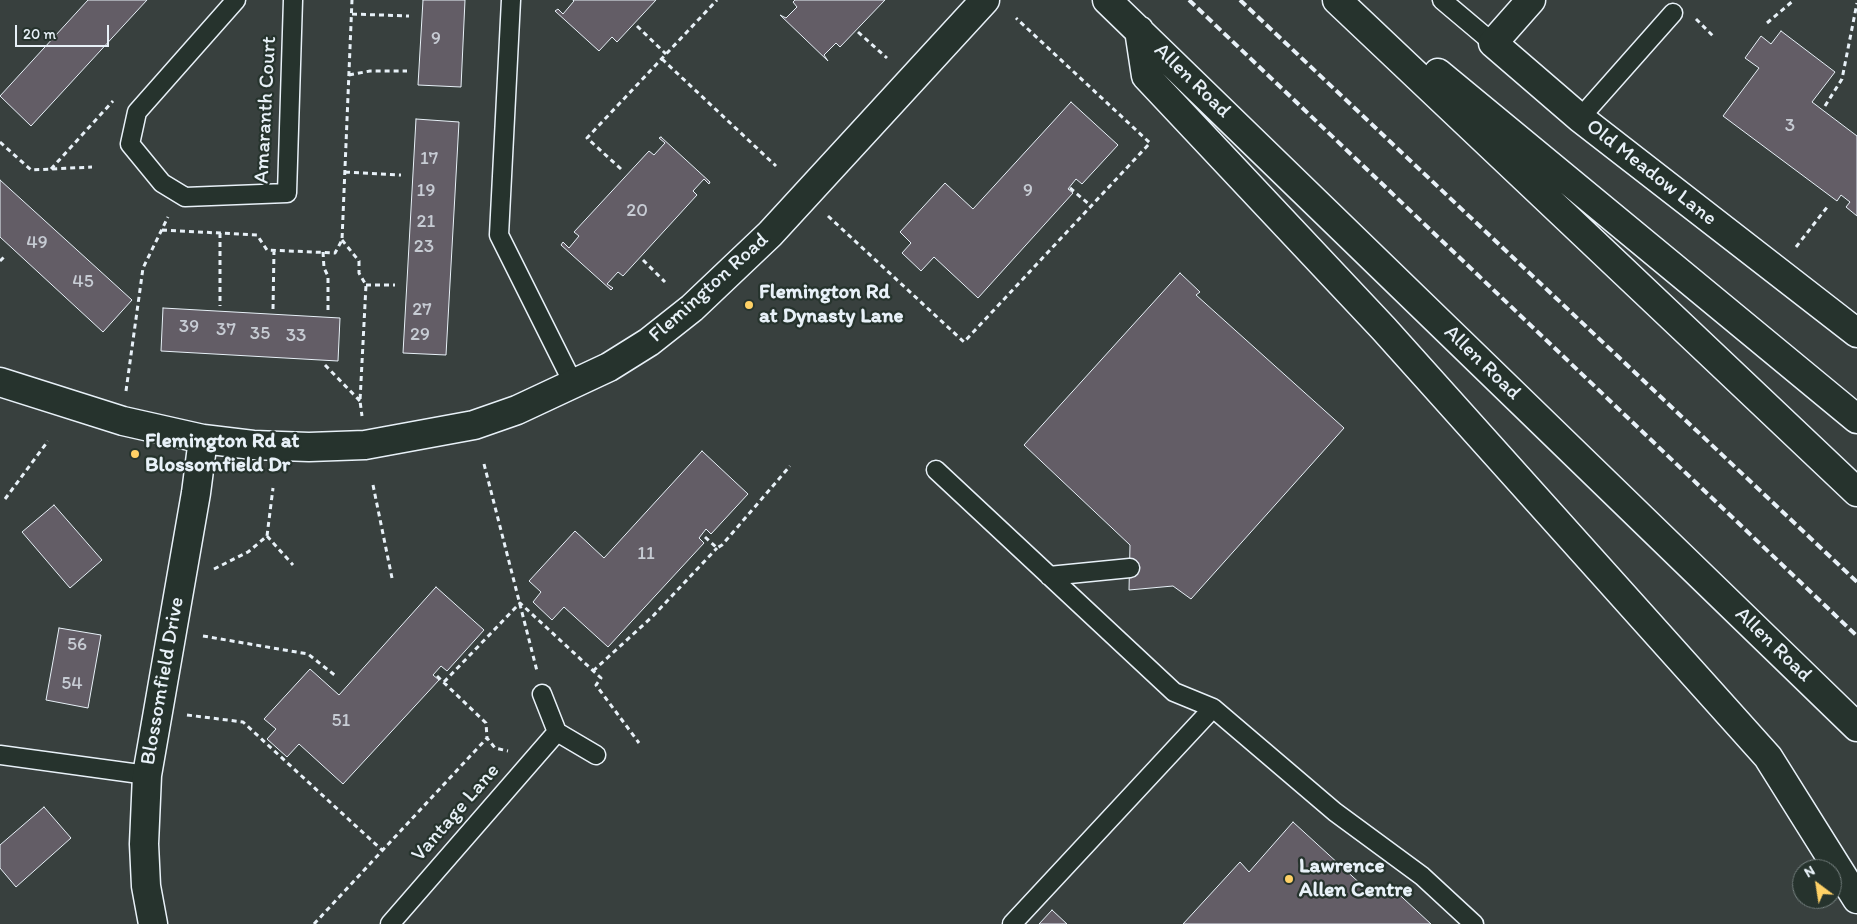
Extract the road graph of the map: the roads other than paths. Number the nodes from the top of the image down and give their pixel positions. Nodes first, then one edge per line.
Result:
1 (236, 0) edge
2 (294, 0) edge
3 (511, 0) edge
4 (985, 0) edge
5 (1107, 0) edge
6 (1337, 0) edge
7 (1350, 0) edge
8 (1442, 0) edge
9 (1531, 0) edge
10 (1673, 13) dead end
11 (1139, 30) junction
12 (1493, 43) junction
13 (1580, 118) junction
14 (1857, 333) edge
15 (0, 382) edge
16 (574, 385) junction
17 (1857, 419) edge
18 (203, 440) junction
19 (936, 470) dead end
20 (1857, 492) edge
21 (1130, 568) dead end
22 (1049, 576) junction
23 (542, 694) road end
24 (1212, 708) junction
25 (1857, 727) edge
26 (557, 732) junction
27 (0, 755) edge
28 (596, 755) dead end
29 (147, 775) junction
30 (1857, 899) edge
31 (153, 924) edge
32 (390, 924) edge
33 (1012, 924) edge
34 (1474, 924) edge

1 - 2 lane, Amaranth Court
3 - 16 lane
4 - 16 main road, Flemington Road
5 - 11 main road, Allen Road
6 - 20 main road
7 - 17 main road
8 - 12 lane
9 - 12 main road
10 - 13 lane
11 - 25 main road, Allen Road
11 - 30 main road
12 - 13 main road, Old Meadow Lane
13 - 14 main road, Old Meadow Lane
15 - 18 main road, Flemington Road
16 - 18 main road, Flemington Road
18 - 29 main road, Blossomfield Drive
19 - 22 lane
21 - 22 lane
22 - 24 lane
23 - 26 lane
24 - 33 lane
24 - 34 lane
26 - 28 lane
26 - 32 lane, Vantage Lane
27 - 29 lane
29 - 31 main road, Blossomfield Drive

